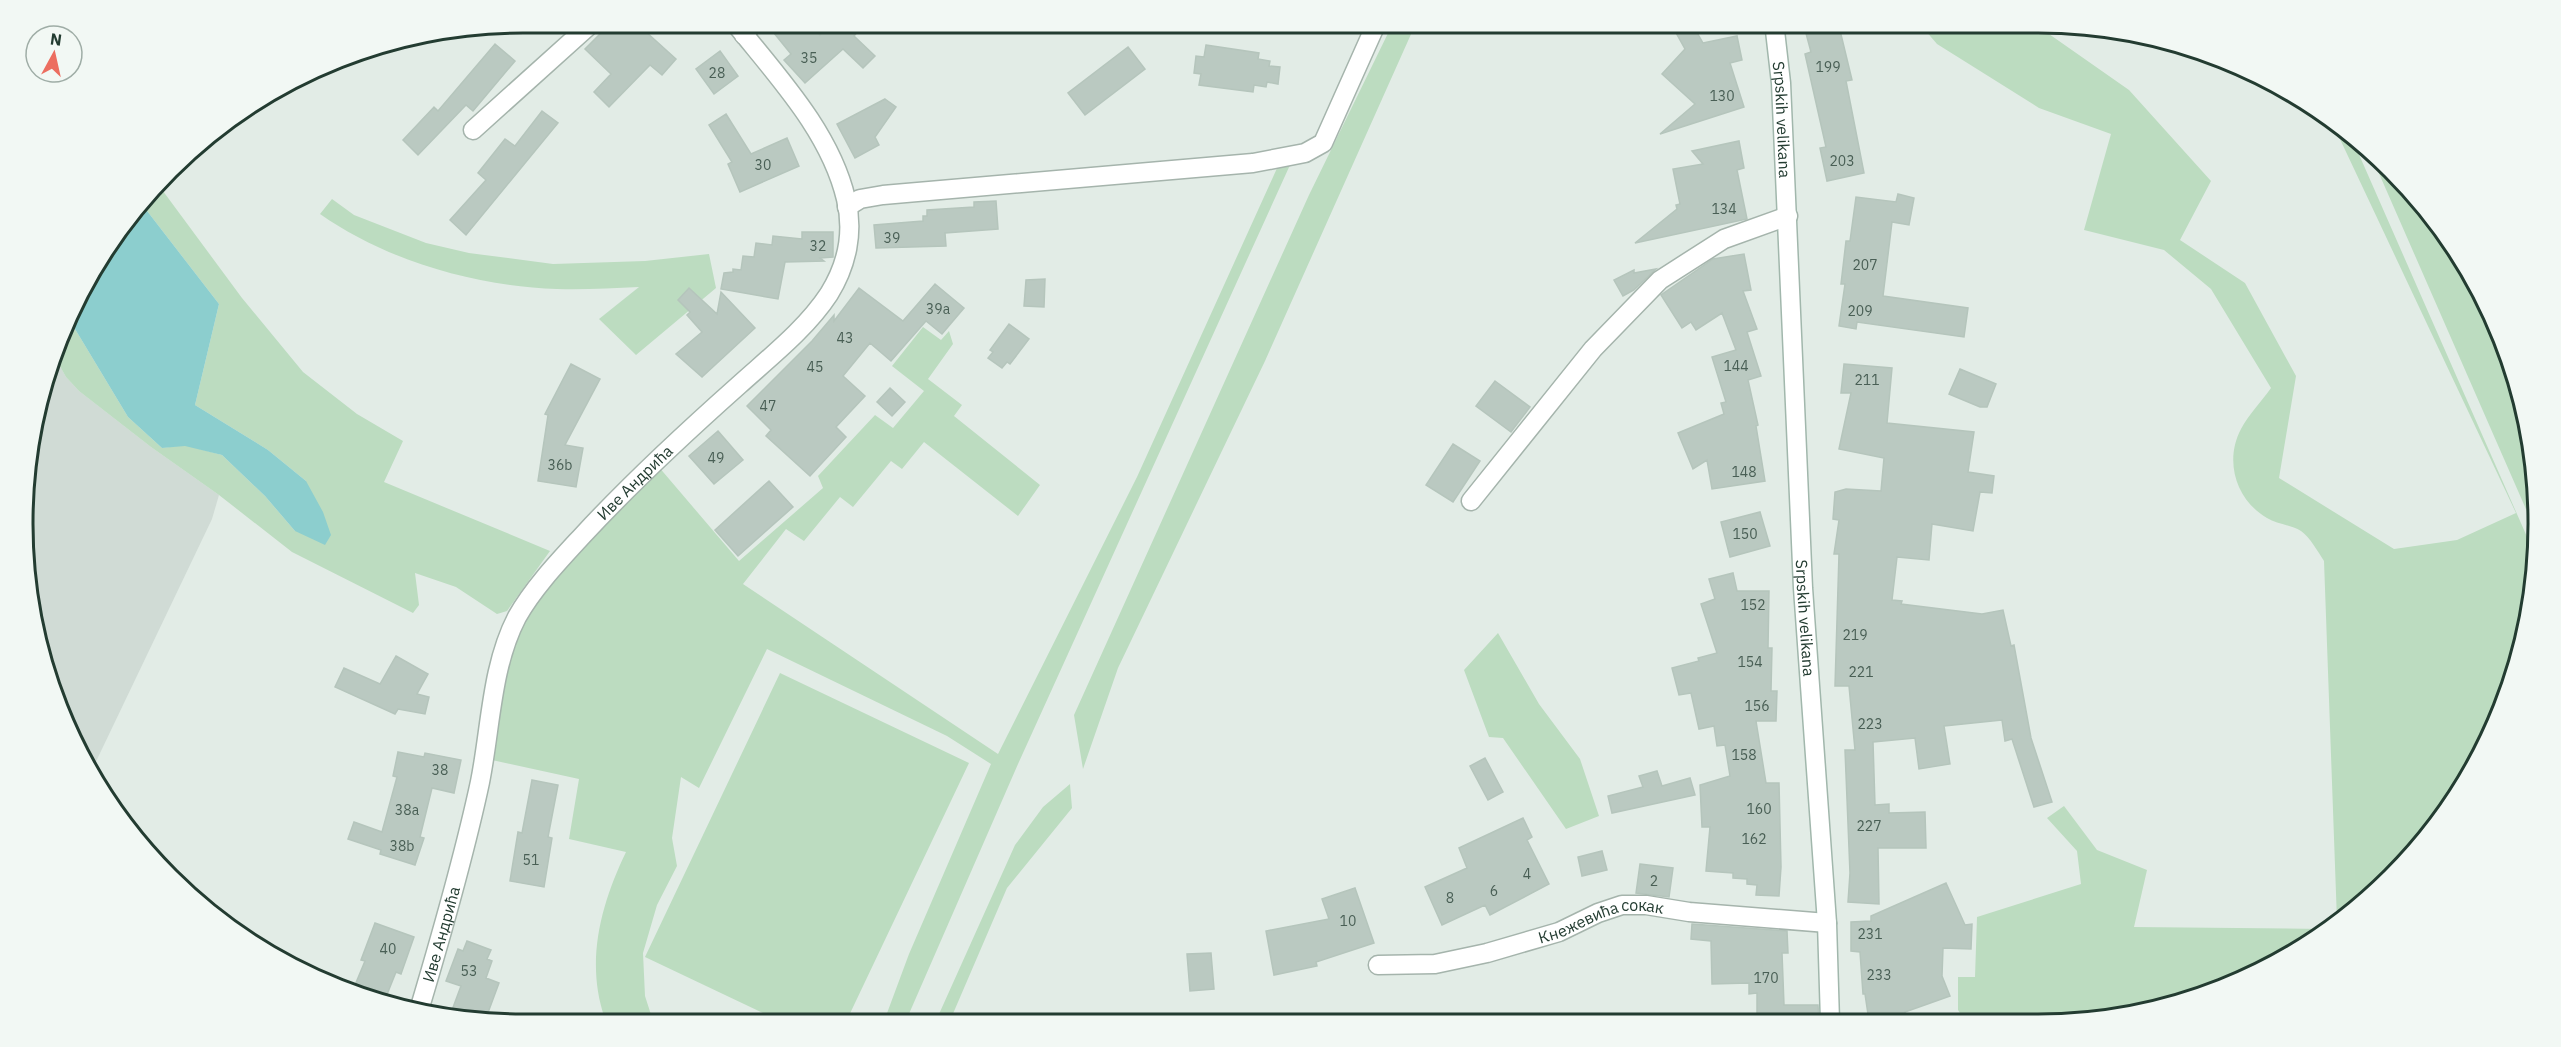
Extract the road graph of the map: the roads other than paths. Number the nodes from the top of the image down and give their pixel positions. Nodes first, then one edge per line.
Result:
1 (581, 33) edge
2 (748, 33) edge
3 (1372, 33) edge
4 (1775, 33) edge
5 (473, 130) dead end
6 (847, 207) junction
7 (1788, 216) junction
8 (1471, 501) dead end
9 (1827, 923) junction
10 (1378, 965) dead end
11 (421, 1003) edge
12 (1830, 1014) edge

1 - 5 street
2 - 6 street, Иве Андрића
3 - 6 street
4 - 7 street, Srpskih velikana
6 - 11 street, Иве Андрића
7 - 8 street
7 - 9 street, Srpskih velikana
9 - 10 street, Кнежевића сокак
9 - 12 street, Srpskih velikana

